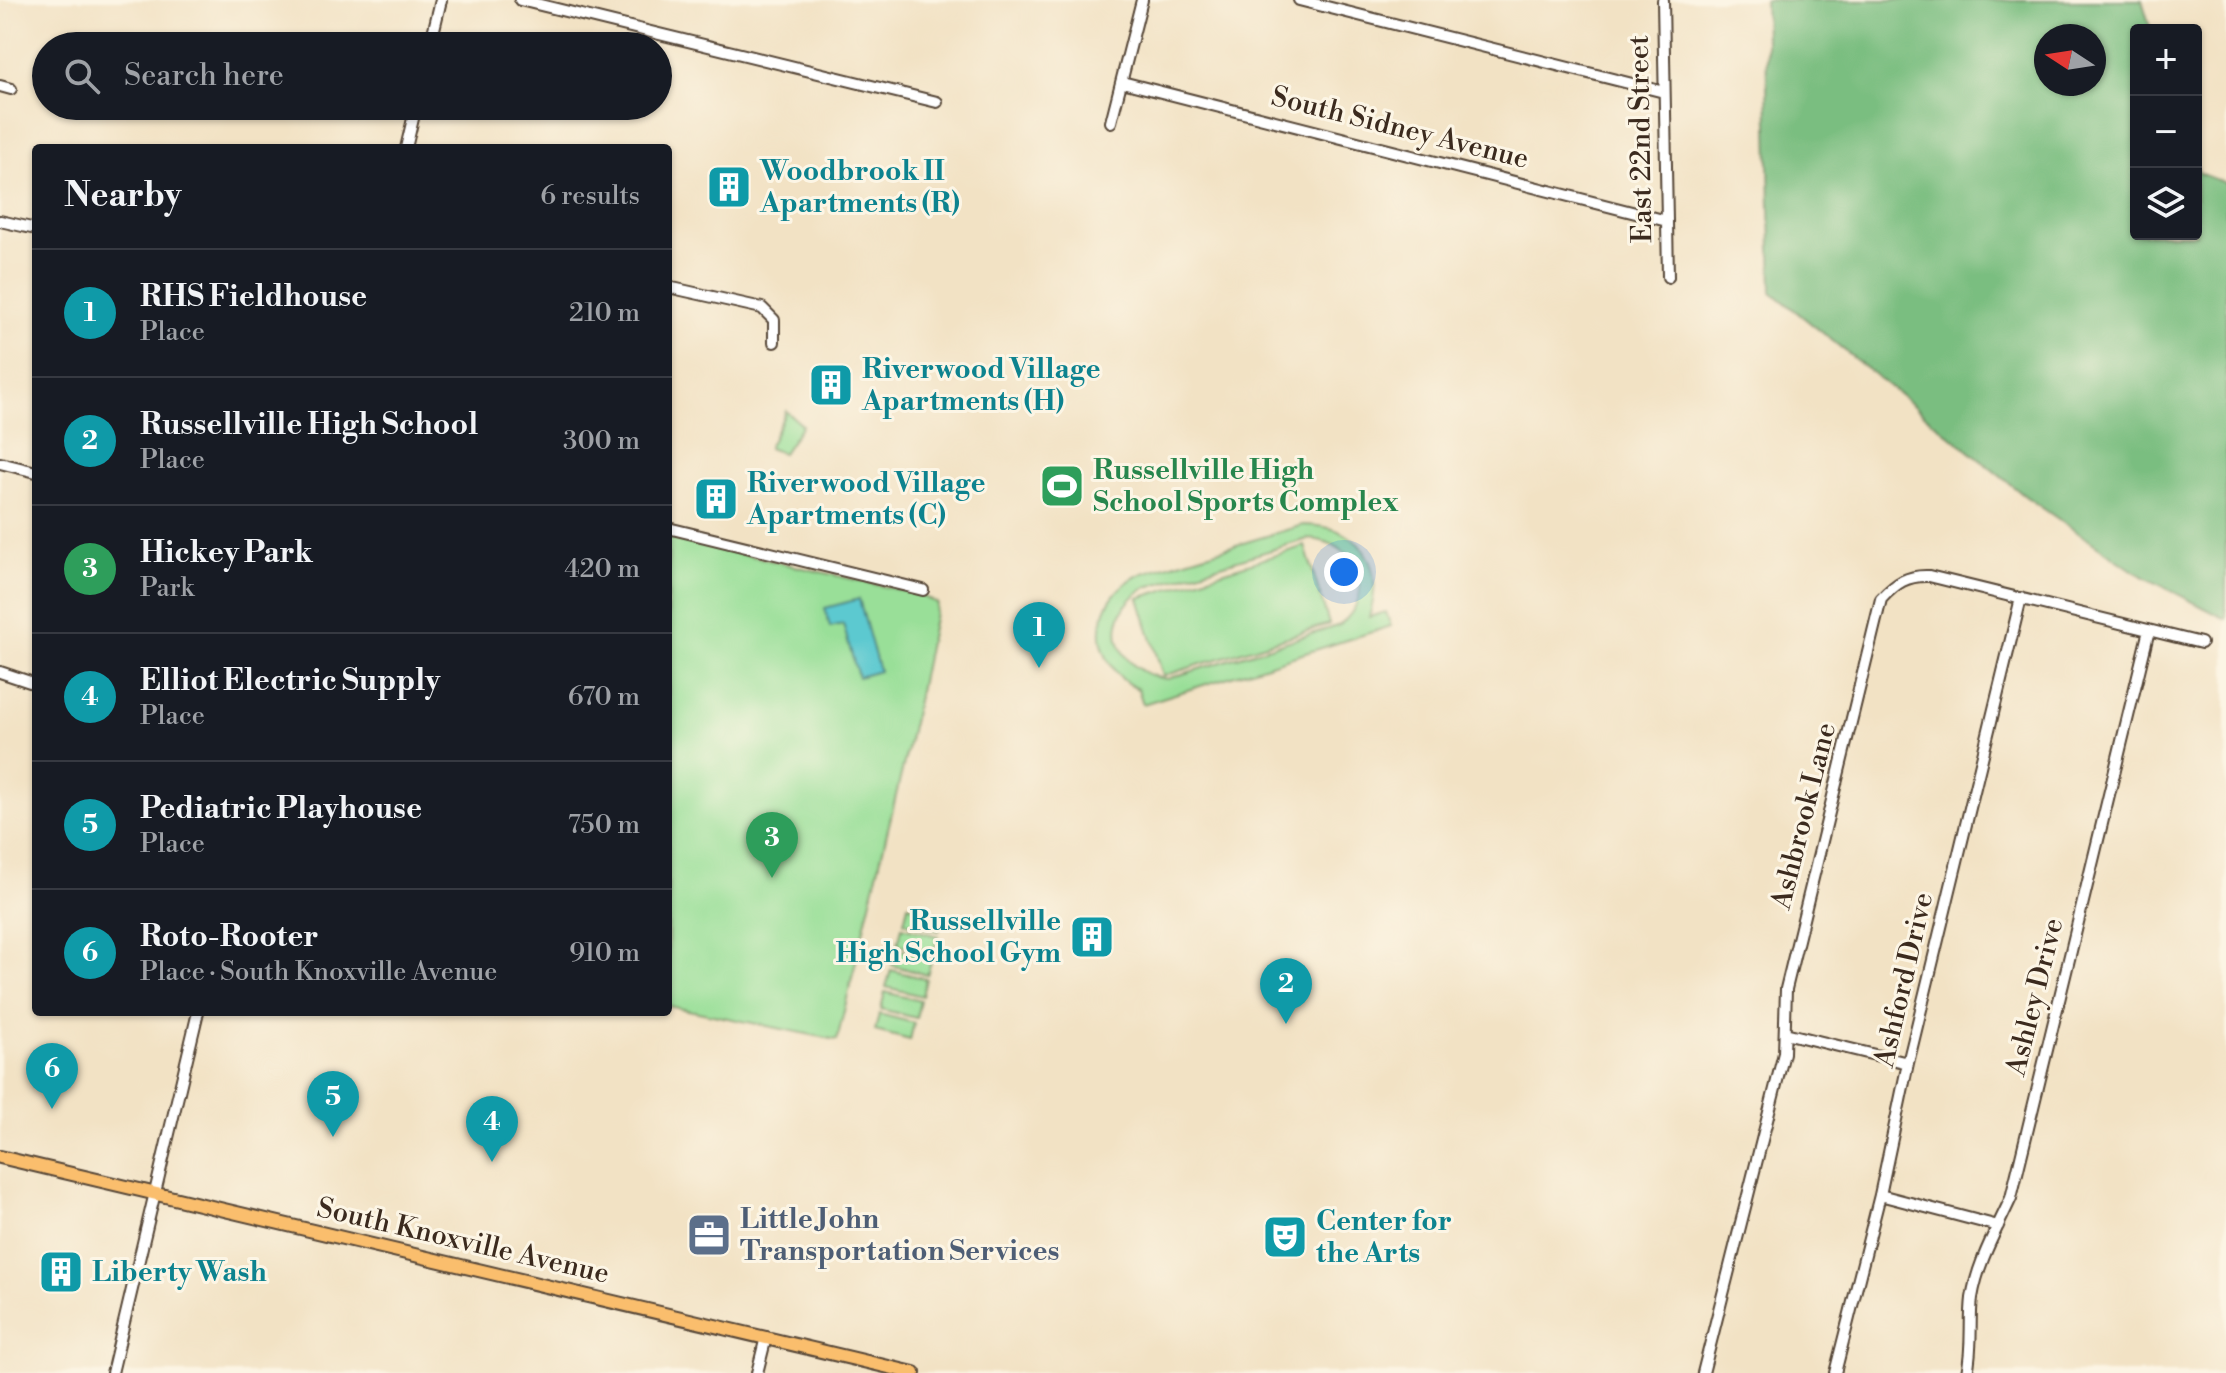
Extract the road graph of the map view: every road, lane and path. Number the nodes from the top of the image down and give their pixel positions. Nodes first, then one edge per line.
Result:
1 (441, 0) edge
2 (520, 0) edge
3 (1142, 0) edge
4 (1299, 0) edge
5 (1663, 0) edge
6 (433, 32) edge
7 (651, 32) edge
8 (672, 37) edge
9 (1122, 82) junction
10 (1664, 92) junction
11 (937, 102) dead end
12 (413, 120) edge
13 (1111, 122) dead end
14 (407, 144) edge
15 (0, 221) edge
16 (1667, 221) junction
17 (32, 228) edge
18 (1668, 277) dead end
19 (672, 288) edge
20 (774, 342) dead end
21 (0, 463) edge
22 (32, 471) edge
23 (672, 529) edge
24 (923, 590) dead end
25 (2021, 598) junction
26 (2149, 630) junction
27 (2201, 643) dead end
28 (0, 672) edge
29 (32, 683) edge
30 (197, 1016) edge
31 (1785, 1033) junction
32 (1908, 1063) junction
33 (0, 1157) edge
34 (154, 1193) junction
35 (1880, 1195) junction
36 (1998, 1226) junction
37 (766, 1337) junction
38 (112, 1373) edge
39 (757, 1373) edge
40 (914, 1373) edge
41 (1703, 1373) edge
42 (1835, 1373) edge
43 (1967, 1373) edge

1 - 6 street
2 - 7 street
3 - 9 street
4 - 10 street
5 - 10 street, East 22nd Street
8 - 11 street
9 - 13 street
9 - 16 street, South Sidney Avenue
10 - 16 street, East 22nd Street
12 - 14 street
15 - 17 street
16 - 18 street, East 22nd Street
19 - 20 street
21 - 22 street
23 - 24 street
25 - 26 street, Ashbrook Lane
25 - 31 street, Ashbrook Lane
25 - 32 street, Ashford Drive
26 - 27 street, Ashbrook Lane
26 - 36 street, Ashley Drive
28 - 29 street
30 - 34 street
31 - 32 street
31 - 41 street, Ashbrook Lane
32 - 35 street, Ashford Drive
33 - 34 main road, South Knoxville Avenue
34 - 37 main road, South Knoxville Avenue
34 - 38 street
35 - 36 street
35 - 42 street, Ashford Drive
36 - 43 street, Ashley Drive
37 - 39 street
37 - 40 main road, South Knoxville Avenue

